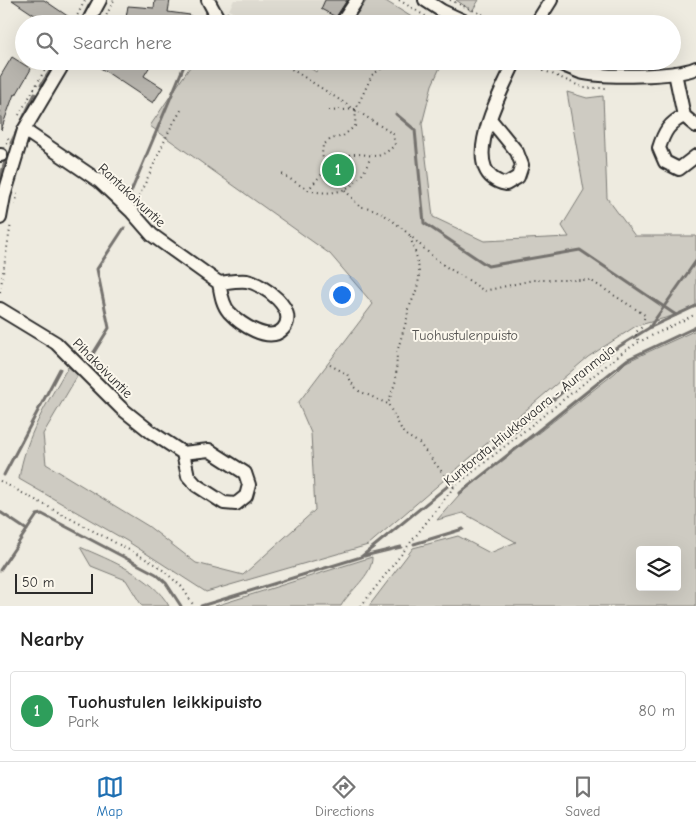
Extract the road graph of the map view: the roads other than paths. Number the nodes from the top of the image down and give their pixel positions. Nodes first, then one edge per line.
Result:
1 (100, 0) edge
2 (208, 0) edge
3 (357, 0) edge
4 (425, 0) edge
5 (551, 0) edge
6 (92, 15) edge
7 (216, 15) edge
8 (347, 15) edge
9 (451, 15) edge
10 (542, 15) edge
11 (696, 68) edge
12 (60, 70) edge
13 (511, 70) edge
14 (576, 70) edge
15 (675, 73) junction
16 (684, 116) junction
17 (490, 119) junction
18 (696, 126) edge
19 (24, 130) junction
20 (696, 156) edge
21 (6, 216) edge
22 (219, 283) junction
23 (0, 309) edge
24 (182, 453) junction

1 - 6 street
2 - 7 street
3 - 8 street
4 - 9 street
5 - 10 street
11 - 15 street
12 - 19 street
13 - 17 street
14 - 15 street
15 - 16 street
16 - 18 street
16 - 20 street
17 - 17 street
19 - 21 street
19 - 22 street, Rantakoivuntie
22 - 22 street
23 - 24 street, Pihakoivuntie
24 - 24 street

